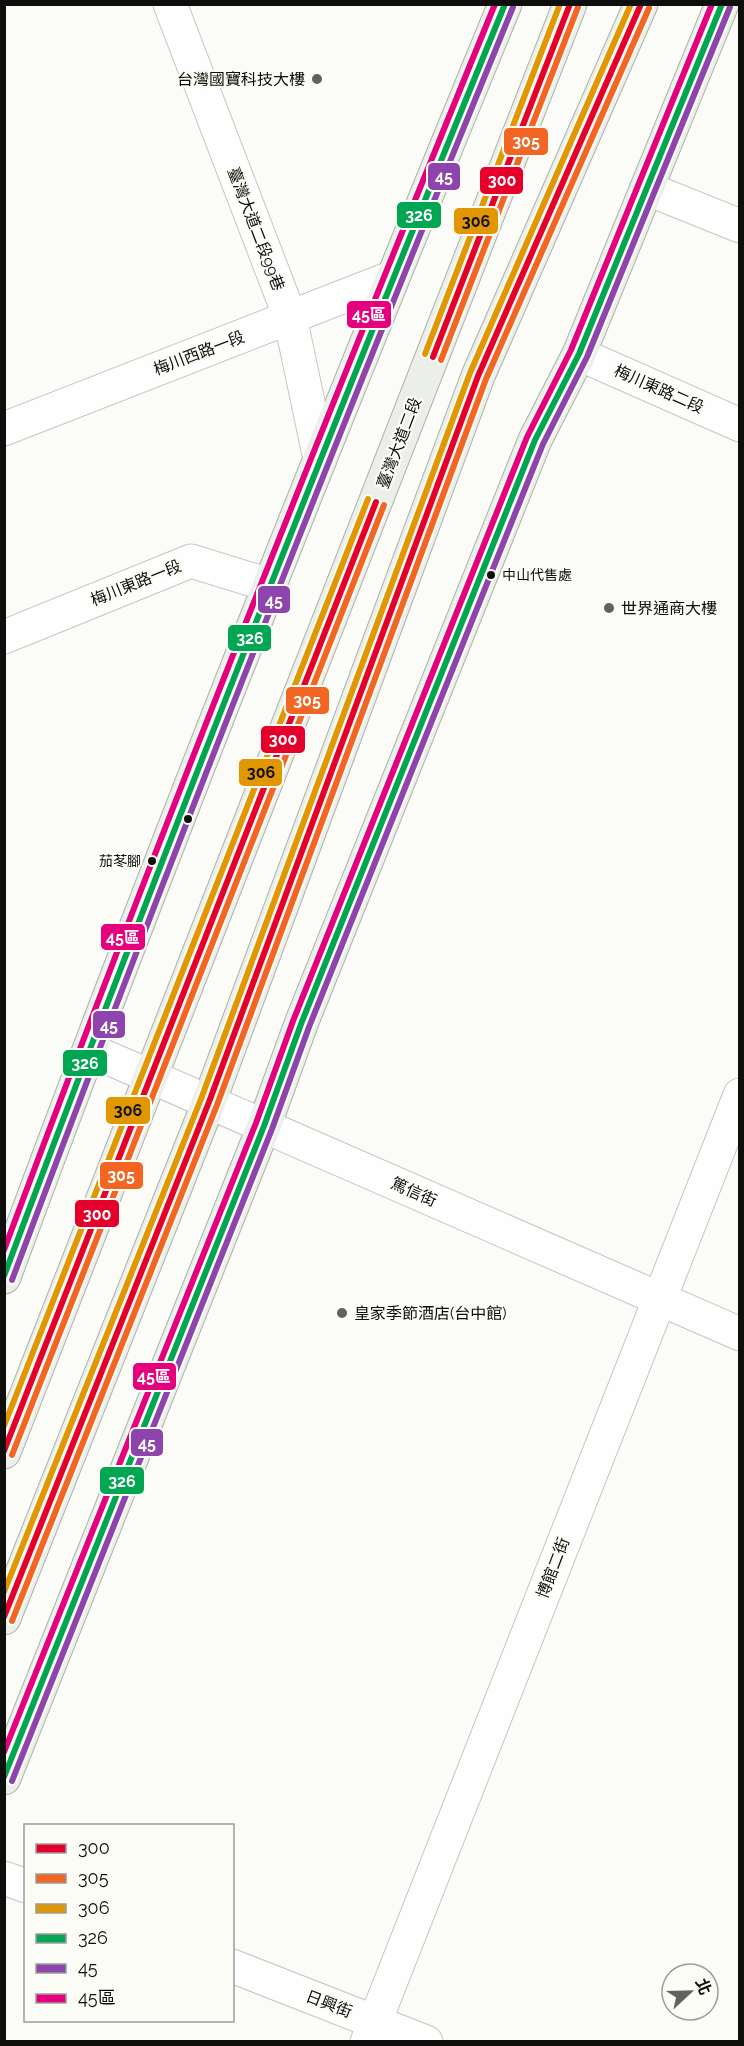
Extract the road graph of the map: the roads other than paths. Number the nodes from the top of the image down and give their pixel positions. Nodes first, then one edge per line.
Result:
1 (170, 4) edge
2 (505, 4) edge
3 (570, 4) edge
4 (641, 4) edge
5 (722, 4) edge
6 (648, 189) junction
7 (740, 226) edge
8 (393, 277) junction
9 (290, 317) junction
10 (579, 354) junction
11 (740, 425) edge
12 (4, 429) edge
13 (320, 459) junction
14 (269, 585) junction
15 (4, 637) edge
16 (90, 1050) junction
17 (151, 1077) junction
18 (740, 1095) edge
19 (208, 1102) junction
20 (264, 1126) junction
21 (4, 1277) edge
22 (659, 1298) junction
23 (740, 1334) edge
24 (4, 1452) edge
25 (4, 1618) edge
26 (4, 1778) edge
27 (4, 1878) edge
28 (24, 1885) edge
29 (234, 1967) edge
30 (371, 2031) edge
31 (426, 2042) edge

1 - 9 street, 臺灣大道二段99巷
2 - 8 main road
3 - 17 main road, 臺灣大道二段
4 - 19 main road
5 - 6 main road
6 - 7 street
6 - 10 main road
8 - 9 street, 梅川西路一段
8 - 13 main road
9 - 12 street, 梅川西路一段
9 - 13 street, 臺灣大道二段99巷
10 - 11 street, 梅川東路二段
10 - 20 main road
13 - 14 main road
14 - 15 street, 梅川東路一段
14 - 16 main road
16 - 17 street, 篤信街
16 - 21 main road
17 - 19 street, 篤信街
17 - 24 main road, 臺灣大道二段
18 - 22 street, 博館二街
19 - 20 street, 篤信街
19 - 25 main road
20 - 22 street, 篤信街
20 - 26 main road
22 - 23 street, 篤信街
22 - 30 street, 博館二街
27 - 28 street
29 - 30 street, 日興街
30 - 31 street, 日興街

